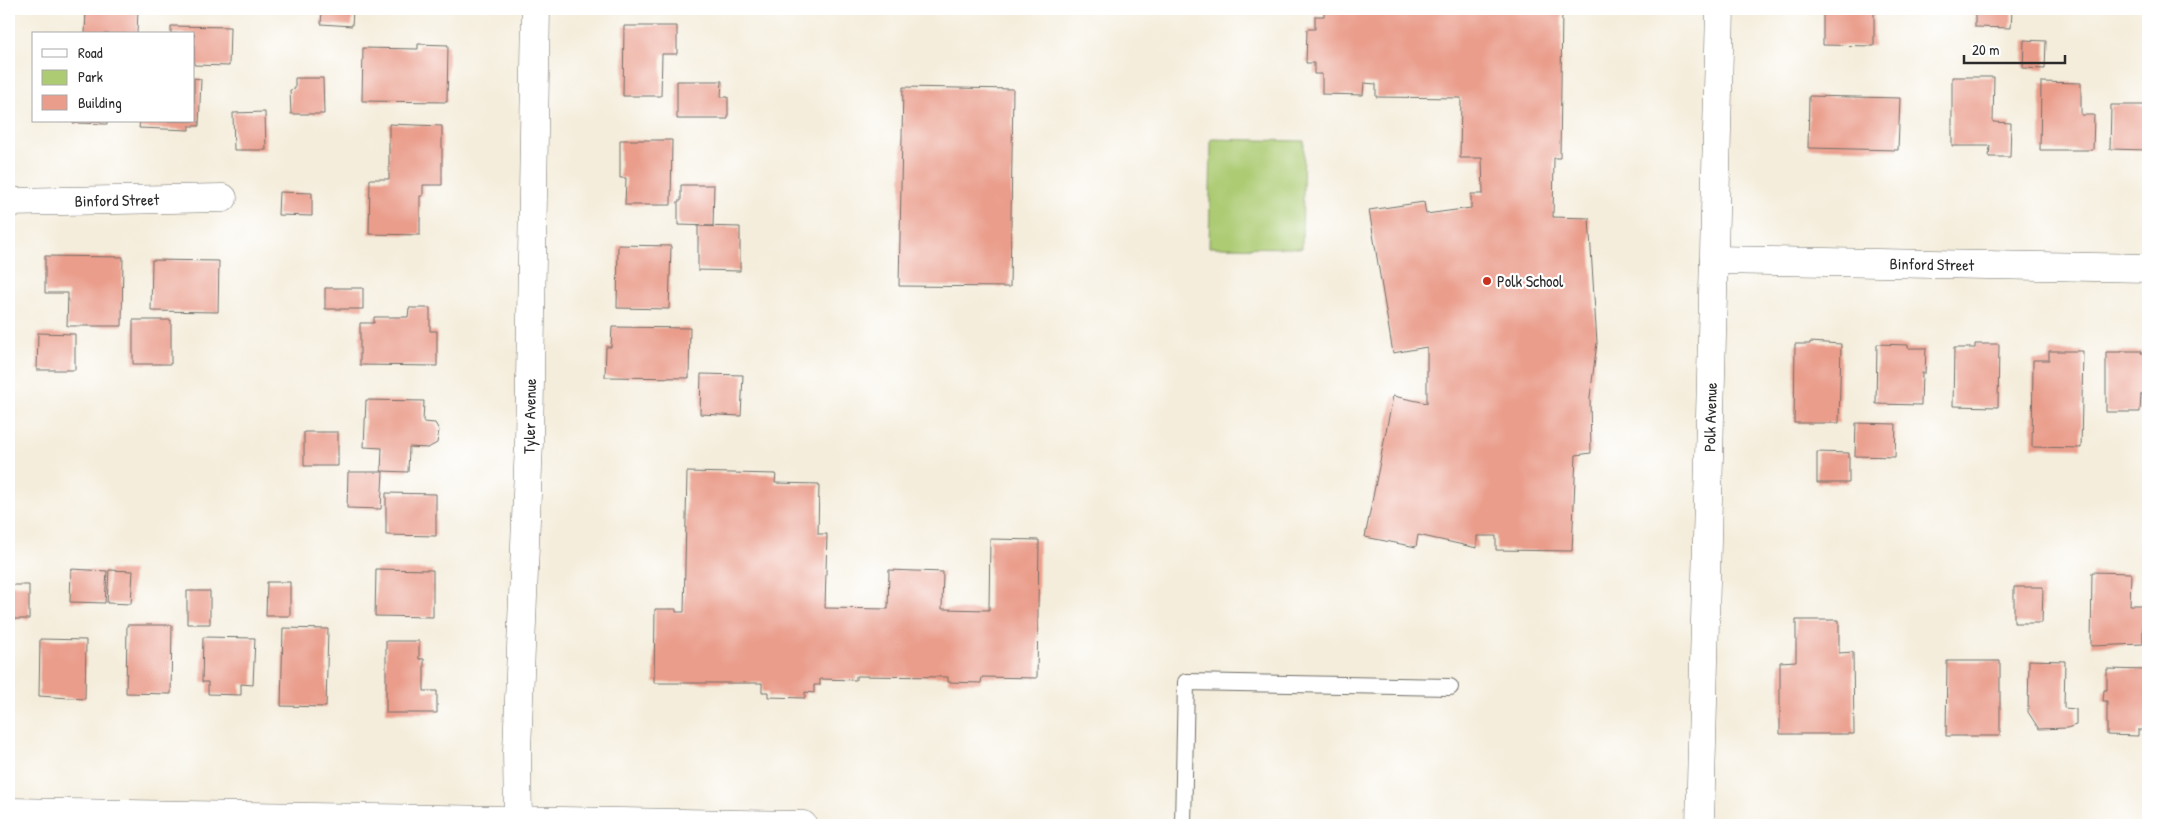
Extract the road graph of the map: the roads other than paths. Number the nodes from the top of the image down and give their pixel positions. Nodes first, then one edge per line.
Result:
1 (536, 9) edge
2 (1720, 9) edge
3 (223, 198) dead end
4 (9, 202) edge
5 (1714, 260) junction
6 (2148, 268) edge
7 (1450, 687) dead end
8 (9, 812) edge
9 (518, 822) edge
10 (803, 825) edge
11 (1183, 825) edge
12 (1700, 825) edge

1 - 9 street, Tyler Avenue
2 - 5 street, Polk Avenue
3 - 4 street, Binford Street
5 - 6 street, Binford Street
5 - 12 street, Polk Avenue
7 - 11 lane
8 - 9 street
9 - 10 street

